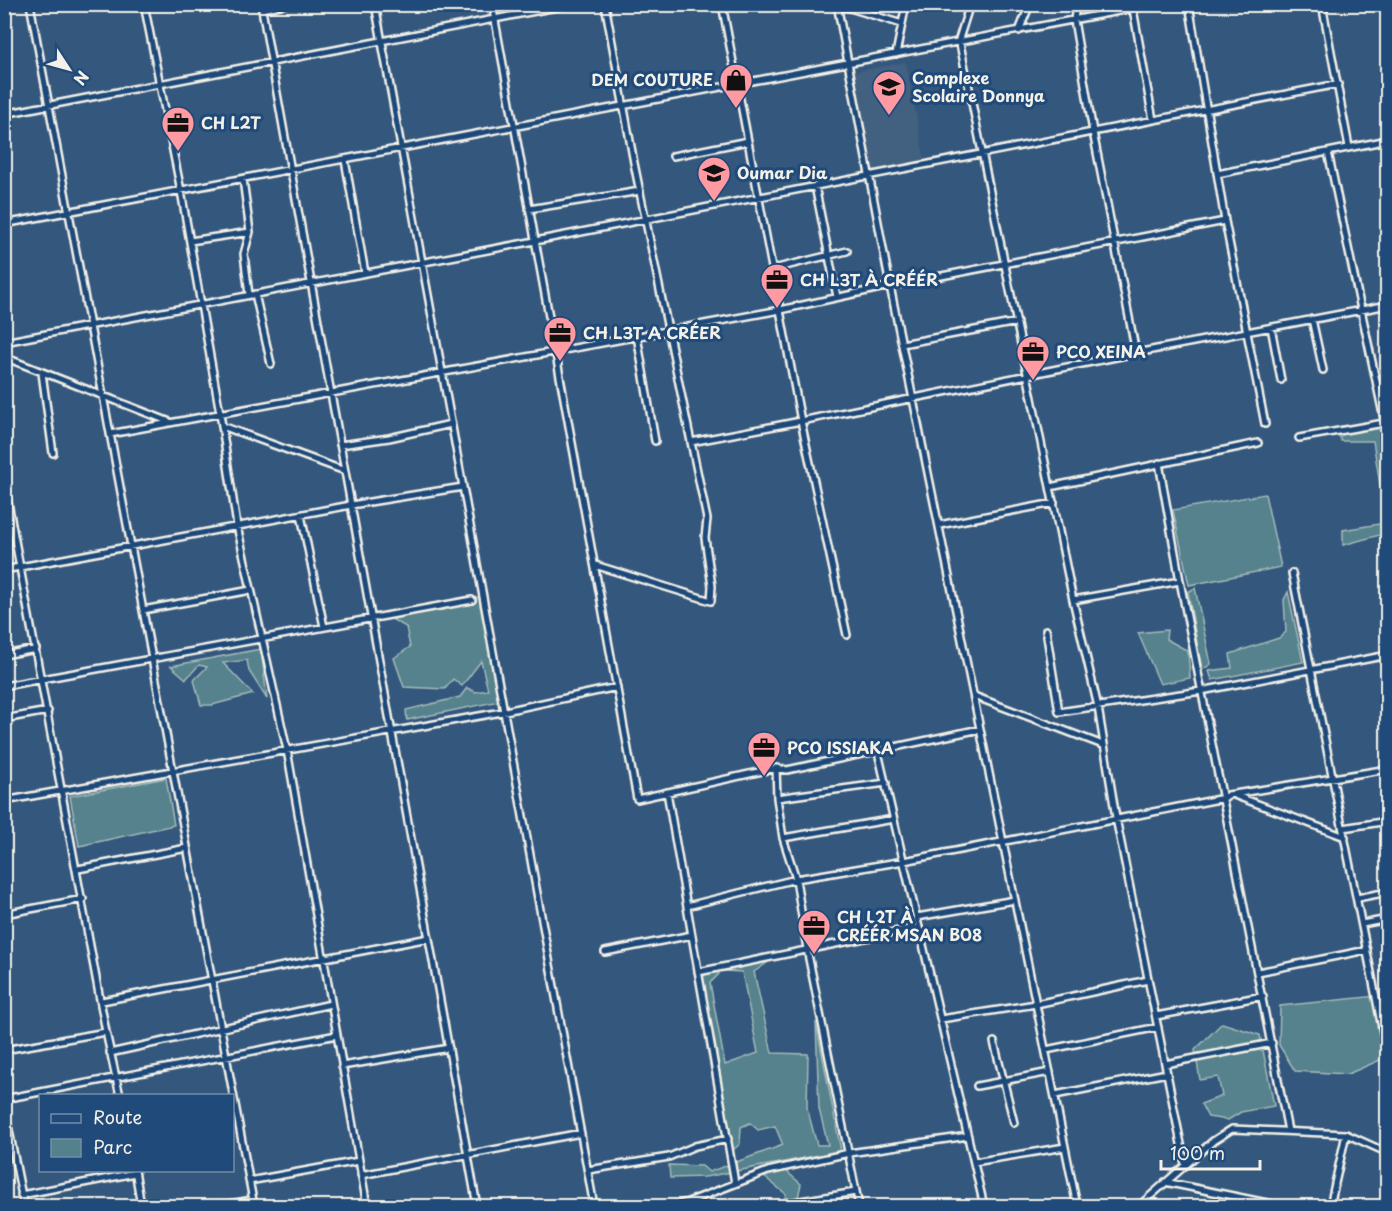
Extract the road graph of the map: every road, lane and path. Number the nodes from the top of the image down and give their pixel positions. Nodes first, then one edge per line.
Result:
1 (30, 4) edge
2 (144, 4) edge
3 (285, 4) edge
4 (375, 4) edge
5 (492, 4) edge
6 (572, 4) edge
7 (605, 4) edge
8 (722, 4) edge
9 (837, 4) edge
10 (906, 4) edge
11 (1030, 4) edge
12 (1076, 4) edge
13 (1156, 4) edge
14 (1189, 4) edge
15 (1322, 4) edge
16 (970, 5) edge
17 (261, 7) edge
18 (1132, 9) junction
19 (495, 19) junction
20 (1074, 20) junction
21 (902, 24) junction
22 (1019, 31) junction
23 (381, 41) junction
24 (960, 42) junction
25 (896, 54) junction
26 (271, 63) junction
27 (848, 64) junction
28 (160, 84) junction
29 (1338, 84) junction
30 (736, 85) junction
31 (49, 106) junction
32 (624, 106) junction
33 (1205, 110) junction
34 (4, 114) edge
35 (1153, 120) junction
36 (514, 127) junction
37 (1093, 132) junction
38 (1388, 140) edge
39 (748, 141) junction
40 (1349, 147) junction
41 (401, 149) junction
42 (1328, 152) junction
43 (983, 153) junction
44 (673, 156) dead end
45 (345, 160) junction
46 (291, 170) junction
47 (1216, 174) junction
48 (869, 176) junction
49 (243, 179) junction
50 (815, 186) junction
51 (181, 191) junction
52 (640, 191) junction
53 (759, 197) junction
54 (529, 209) junction
55 (69, 212) junction
56 (646, 219) junction
57 (1225, 221) junction
58 (4, 224) edge
59 (250, 232) junction
60 (190, 241) junction
61 (535, 241) junction
62 (1114, 242) junction
63 (847, 251) dead end
64 (829, 256) junction
65 (422, 263) junction
66 (1005, 264) junction
67 (773, 269) junction
68 (365, 273) junction
69 (311, 284) junction
70 (890, 286) junction
71 (252, 295) junction
72 (837, 297) junction
73 (201, 305) junction
74 (1388, 305) edge
75 (780, 310) junction
76 (1362, 310) junction
77 (1312, 319) junction
78 (1017, 322) junction
79 (90, 326) junction
80 (1271, 327) junction
81 (668, 330) junction
82 (1248, 332) junction
83 (637, 336) junction
84 (4, 342) edge
85 (902, 344) junction
86 (556, 351) junction
87 (1136, 353) junction
88 (4, 357) edge
89 (271, 364) dead end
90 (1323, 370) dead end
91 (42, 372) junction
92 (442, 372) junction
93 (1028, 376) junction
94 (1281, 380) dead end
95 (331, 393) junction
96 (103, 397) junction
97 (913, 399) junction
98 (220, 413) junction
99 (801, 421) junction
100 (172, 423) junction
101 (1384, 423) junction
102 (452, 424) junction
103 (1265, 424) dead end
104 (222, 426) junction
105 (110, 434) junction
106 (1299, 438) dead end
107 (1388, 438) edge
108 (655, 441) dead end
109 (691, 442) junction
110 (1258, 443) dead end
111 (340, 444) junction
112 (53, 453) dead end
113 (1159, 463) junction
114 (345, 471) junction
115 (4, 481) edge
116 (463, 487) junction
117 (1050, 487) junction
118 (1054, 503) junction
119 (351, 505) junction
120 (300, 514) junction
121 (939, 525) junction
122 (237, 526) junction
123 (131, 546) junction
124 (595, 566) junction
125 (21, 567) junction
126 (4, 570) edge
127 (1292, 573) dead end
128 (1180, 581) junction
129 (251, 590) junction
130 (472, 600) dead end
131 (1073, 600) junction
132 (143, 610) junction
133 (371, 618) junction
134 (324, 627) junction
135 (1046, 630) dead end
136 (847, 635) dead end
137 (261, 639) junction
138 (36, 649) junction
139 (4, 655) edge
140 (1388, 655) edge
141 (152, 659) junction
142 (1311, 669) junction
143 (42, 679) junction
144 (4, 686) edge
145 (617, 687) junction
146 (1201, 691) junction
147 (974, 696) junction
148 (1098, 707) junction
149 (48, 711) junction
150 (504, 711) junction
151 (4, 719) edge
152 (980, 729) junction
153 (392, 731) junction
154 (1103, 745) junction
155 (287, 750) junction
156 (878, 752) junction
157 (776, 768) junction
158 (1388, 769) edge
159 (173, 772) junction
160 (1333, 778) junction
161 (886, 783) junction
162 (63, 791) junction
163 (667, 792) junction
164 (1233, 794) junction
165 (777, 798) junction
166 (1224, 798) junction
167 (4, 801) edge
168 (1116, 818) junction
169 (894, 819) junction
170 (1388, 821) edge
171 (1343, 828) junction
172 (1345, 837) junction
173 (783, 838) junction
174 (1003, 842) junction
175 (187, 848) junction
176 (904, 861) junction
177 (78, 869) junction
178 (796, 879) junction
179 (1388, 892) edge
180 (1357, 897) junction
181 (83, 899) junction
182 (1015, 900) junction
183 (687, 906) junction
184 (4, 914) edge
185 (917, 917) junction
186 (1388, 919) edge
187 (1362, 924) junction
188 (919, 927) junction
189 (692, 935) junction
190 (429, 938) junction
191 (807, 950) junction
192 (1367, 950) junction
193 (605, 952) dead end
194 (323, 958) junction
195 (698, 972) junction
196 (1258, 972) junction
197 (211, 980) junction
198 (1148, 980) junction
199 (1263, 996) junction
200 (102, 1001) junction
201 (331, 1004) junction
202 (1036, 1004) junction
203 (1155, 1016) junction
204 (941, 1019) junction
205 (1158, 1027) junction
206 (220, 1028) junction
207 (106, 1032) junction
208 (337, 1035) junction
209 (994, 1042) dead end
210 (1272, 1043) junction
211 (1385, 1043) dead end
212 (449, 1048) junction
213 (4, 1050) edge
214 (1046, 1050) junction
215 (111, 1053) junction
216 (226, 1056) junction
217 (1165, 1064) junction
218 (342, 1066) junction
219 (1050, 1072) junction
220 (1167, 1073) junction
221 (117, 1077) junction
222 (1005, 1081) junction
223 (977, 1086) dead end
224 (120, 1094) edge
225 (232, 1094) edge
226 (1055, 1095) junction
227 (4, 1099) edge
228 (4, 1105) edge
229 (234, 1107) edge
230 (1014, 1123) dead end
231 (1288, 1131) junction
232 (581, 1134) junction
233 (1346, 1134) junction
234 (968, 1136) junction
235 (728, 1139) junction
236 (1065, 1146) junction
237 (849, 1153) junction
238 (1388, 1153) edge
239 (468, 1155) junction
240 (359, 1161) junction
241 (974, 1162) junction
242 (1185, 1164) junction
243 (588, 1170) junction
244 (135, 1172) edge
245 (361, 1175) junction
246 (249, 1181) junction
247 (1165, 1182) junction
248 (735, 1183) junction
249 (856, 1192) junction
250 (21, 1195) junction
251 (253, 1203) edge
252 (675, 1205) dead end
253 (24, 1206) edge
254 (141, 1206) edge
255 (219, 1206) edge
256 (367, 1206) edge
257 (477, 1206) edge
258 (594, 1206) edge
259 (769, 1206) edge
260 (859, 1206) edge
261 (984, 1206) edge
262 (1077, 1206) edge
263 (1139, 1206) edge
264 (1282, 1206) edge
265 (1330, 1206) edge

1 - 31 street
2 - 28 street
3 - 17 street
4 - 23 street
5 - 19 street
6 - 19 street
7 - 32 street
8 - 30 street
9 - 21 street
9 - 27 street
10 - 21 street
11 - 22 street
12 - 20 street
13 - 18 street
14 - 33 street
15 - 29 street
16 - 24 street
17 - 26 street
18 - 20 street
18 - 35 street
19 - 23 street
19 - 36 street
20 - 22 street
20 - 37 street
21 - 25 street
22 - 24 street
23 - 26 street
23 - 41 street
24 - 25 street
24 - 43 street
25 - 27 street
26 - 28 street
26 - 46 street
27 - 30 street
27 - 48 street
28 - 31 street
28 - 51 street
29 - 33 street
29 - 40 street
30 - 32 street
30 - 39 street
31 - 34 street
31 - 55 street
32 - 36 street
32 - 52 street
33 - 35 street
33 - 47 street
35 - 37 street
36 - 41 street
36 - 54 street
37 - 43 street
37 - 62 street
38 - 40 street
39 - 44 street
39 - 53 street
40 - 42 street
41 - 45 street
41 - 65 street
42 - 47 street
42 - 76 street
43 - 48 street
43 - 66 street
45 - 46 street
45 - 68 street
46 - 49 street
46 - 69 street
47 - 57 street
48 - 50 street
48 - 70 street
49 - 51 street
49 - 59 street
50 - 53 street
50 - 64 street
51 - 55 street
51 - 60 street
52 - 54 street
52 - 56 street
53 - 56 street
53 - 67 street
54 - 61 street
55 - 58 street
55 - 79 street
56 - 61 street
56 - 81 street
57 - 62 street
57 - 82 street
59 - 60 street
59 - 71 street
60 - 73 street
61 - 65 street
61 - 86 street
62 - 66 street
62 - 87 street
63 - 64 street
64 - 67 street
64 - 72 street
65 - 68 street
65 - 92 street
66 - 70 street
66 - 78 street
67 - 75 street
68 - 69 street
69 - 71 street
69 - 95 street
70 - 72 street
70 - 85 street
71 - 73 street
71 - 89 street
72 - 75 street
73 - 79 street
73 - 98 street
74 - 76 street
75 - 81 street
75 - 99 street
76 - 77 street
76 - 101 street
77 - 80 street
77 - 90 street
78 - 85 street
78 - 93 street
79 - 84 street
79 - 96 street
80 - 82 street
80 - 94 street
81 - 83 street
81 - 109 street
82 - 87 street
82 - 103 street
83 - 86 street
83 - 108 street
85 - 97 street
86 - 92 street
86 - 124 street
87 - 93 street
88 - 91 street
91 - 96 street
91 - 112 street
92 - 95 street
92 - 102 street
93 - 97 street
93 - 117 street
95 - 98 street
95 - 111 street
96 - 100 street
96 - 105 street
97 - 99 street
97 - 121 street
98 - 100 street
98 - 104 street
99 - 109 street
99 - 136 street
100 - 105 street
101 - 106 street
101 - 107 street
102 - 111 street
102 - 116 street
104 - 114 street
104 - 122 street
105 - 123 street
109 - 124 street
110 - 113 street
111 - 114 street
113 - 117 street
113 - 128 street
114 - 119 street
115 - 125 street
116 - 119 street
116 - 150 street
117 - 118 street
118 - 121 street
118 - 131 street
119 - 120 street
119 - 133 street
120 - 122 street
120 - 134 street
121 - 147 street
122 - 123 street
122 - 129 street
123 - 125 street
123 - 132 street
124 - 145 street
125 - 126 street
125 - 138 street
127 - 142 street
128 - 131 street
128 - 146 street
129 - 132 street
129 - 137 street
130 - 133 street
131 - 148 street
132 - 141 street
133 - 134 street
133 - 153 street
134 - 137 street
135 - 148 street
137 - 141 street
137 - 155 street
138 - 139 street
138 - 143 street
140 - 142 street
141 - 143 street
141 - 159 street
142 - 146 street
142 - 160 street
143 - 144 street
143 - 149 street
145 - 150 street
145 - 163 street
146 - 148 street
146 - 166 street
147 - 152 street
147 - 154 street
148 - 154 street
149 - 151 street
149 - 162 street
150 - 153 street
150 - 232 street
152 - 156 street
152 - 174 street
153 - 155 street
153 - 190 street
154 - 168 street
155 - 159 street
155 - 194 street
156 - 157 street
156 - 161 street
157 - 163 street
157 - 165 street
158 - 160 street
159 - 162 street
159 - 175 street
160 - 164 street
160 - 171 street
161 - 165 street
161 - 169 street
162 - 167 street
162 - 177 street
163 - 183 street
164 - 166 street
164 - 172 street
165 - 173 street
166 - 168 street
166 - 196 street
168 - 174 street
168 - 198 street
169 - 173 street
169 - 176 street
170 - 171 street
171 - 172 street
172 - 180 street
173 - 178 street
174 - 176 street
174 - 182 street
175 - 177 street
175 - 197 street
176 - 178 street
176 - 185 street
177 - 181 street
178 - 183 street
178 - 191 street
179 - 180 street
180 - 187 street
181 - 184 street
181 - 200 street
182 - 185 street
182 - 202 street
183 - 189 street
185 - 188 street
186 - 187 street
187 - 192 street
188 - 191 street
188 - 204 street
189 - 193 street
189 - 195 street
190 - 194 street
190 - 212 street
191 - 195 street
191 - 237 street
192 - 196 street
192 - 211 street
194 - 197 street
194 - 201 street
195 - 235 street
196 - 199 street
197 - 200 street
197 - 206 street
198 - 202 street
198 - 203 street
199 - 203 street
199 - 210 street
200 - 207 street
201 - 206 street
201 - 208 street
202 - 204 street
202 - 214 street
203 - 205 street
204 - 234 street
205 - 214 street
205 - 217 street
206 - 215 street
206 - 216 street
207 - 213 street
207 - 215 street
208 - 216 street
208 - 218 street
209 - 222 street
210 - 217 street
210 - 231 street
212 - 218 street
212 - 239 street
214 - 219 street
215 - 221 street
216 - 221 street
216 - 225 street
217 - 220 street
218 - 240 street
219 - 222 street
219 - 226 street
220 - 226 street
220 - 242 street
221 - 224 street
221 - 227 street
222 - 223 street
222 - 230 street
226 - 236 street
228 - 250 street
229 - 246 street
231 - 233 street
231 - 242 street
232 - 239 street
232 - 243 street
233 - 238 street
233 - 265 street
234 - 237 street
234 - 241 street
235 - 243 street
235 - 248 street
236 - 241 street
236 - 262 street
237 - 248 street
237 - 249 street
239 - 245 street
239 - 257 street
240 - 245 street
240 - 246 street
241 - 261 street
242 - 247 street
243 - 258 street
244 - 250 street
244 - 254 street
245 - 256 street
246 - 251 street
247 - 263 street
247 - 264 street
248 - 252 street
249 - 259 street
249 - 260 street
250 - 253 street
251 - 255 street

